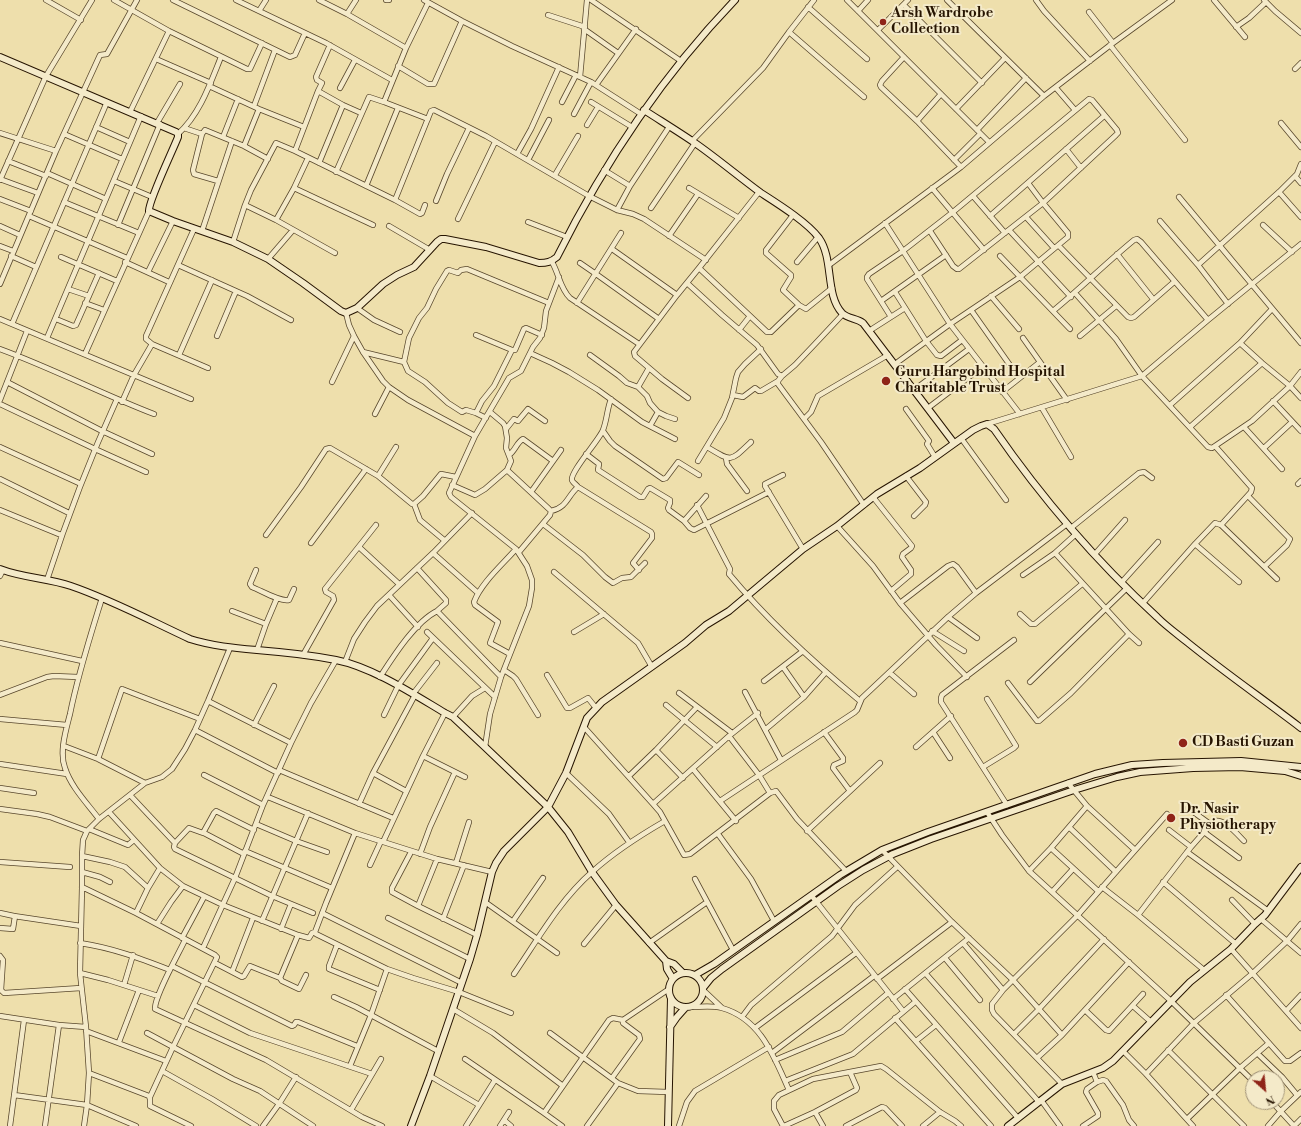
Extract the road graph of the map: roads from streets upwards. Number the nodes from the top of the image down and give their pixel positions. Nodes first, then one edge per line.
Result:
1 (48, 0) edge
2 (92, 0) edge
3 (114, 0) edge
4 (137, 0) edge
5 (173, 0) edge
6 (236, 0) edge
7 (266, 0) edge
8 (319, 0) edge
9 (356, 0) edge
10 (587, 0) edge
11 (592, 0) edge
12 (735, 0) edge
13 (814, 0) edge
14 (847, 0) edge
15 (868, 0) edge
16 (908, 0) edge
17 (947, 0) edge
18 (1036, 0) edge
19 (1172, 0) edge
20 (1214, 0) edge
21 (426, 1) edge
22 (1265, 1) edge
23 (904, 5) junction
24 (808, 7) junction
25 (132, 10) junction
26 (259, 11) junction
27 (858, 11) junction
28 (1090, 12) dead end
29 (347, 14) junction
30 (548, 15) dead end
31 (81, 20) junction
32 (462, 21) junction
33 (1236, 27) junction
34 (584, 28) junction
35 (636, 30) junction
36 (878, 30) junction
37 (169, 31) junction
38 (789, 32) junction
39 (306, 33) junction
40 (1301, 33) edge
41 (1245, 37) dead end
42 (262, 43) junction
43 (1111, 44) junction
44 (330, 45) junction
45 (406, 48) junction
46 (275, 50) junction
47 (618, 53) junction
48 (0, 56) edge
49 (221, 57) junction
50 (904, 57) junction
51 (156, 58) junction
52 (1005, 58) junction
53 (867, 59) dead end
54 (355, 60) junction
55 (681, 61) junction
56 (1090, 61) junction
57 (1301, 63) edge
58 (398, 66) junction
59 (559, 67) junction
60 (1295, 69) dead end
61 (46, 76) junction
62 (578, 76) junction
63 (1026, 78) junction
64 (392, 80) junction
65 (591, 82) junction
66 (982, 83) junction
67 (180, 84) dead end
68 (210, 84) junction
69 (596, 85) junction
70 (340, 88) dead end
71 (1056, 88) junction
72 (318, 91) junction
73 (83, 92) junction
74 (941, 94) junction
75 (1044, 96) junction
76 (864, 97) dead end
77 (238, 99) junction
78 (107, 102) junction
79 (384, 102) junction
80 (562, 102) dead end
81 (591, 102) dead end
82 (343, 105) junction
83 (254, 106) junction
84 (598, 107) junction
85 (398, 108) junction
86 (259, 109) junction
87 (956, 109) junction
88 (1075, 110) junction
89 (130, 112) junction
90 (642, 112) junction
91 (361, 113) junction
92 (574, 114) dead end
93 (141, 116) junction
94 (1104, 116) junction
95 (428, 119) junction
96 (549, 120) dead end
97 (917, 121) junction
98 (1281, 123) dead end
99 (158, 124) junction
100 (587, 125) dead end
101 (304, 126) junction
102 (96, 127) junction
103 (632, 127) junction
104 (669, 127) junction
105 (184, 128) junction
106 (469, 128) junction
107 (979, 132) junction
108 (0, 133) edge
109 (64, 134) junction
110 (178, 134) junction
111 (202, 134) junction
112 (223, 136) junction
113 (578, 136) dead end
114 (18, 139) junction
115 (1185, 140) dead end
116 (232, 141) junction
117 (130, 142) junction
118 (495, 142) junction
119 (693, 142) junction
120 (989, 142) junction
121 (88, 144) junction
122 (244, 146) junction
123 (1301, 147) edge
124 (1066, 149) junction
125 (56, 151) junction
126 (295, 151) junction
127 (517, 154) junction
128 (308, 158) junction
129 (122, 159) junction
130 (268, 159) junction
131 (528, 160) junction
132 (954, 160) junction
133 (8, 161) junction
134 (319, 163) junction
135 (1301, 164) edge
136 (961, 167) junction
137 (1081, 168) junction
138 (604, 170) junction
139 (336, 172) junction
140 (46, 174) junction
141 (555, 175) junction
142 (1295, 176) junction
143 (0, 180) edge
144 (114, 181) junction
145 (218, 181) junction
146 (1028, 183) junction
147 (1301, 183) edge
148 (72, 184) junction
149 (366, 186) junction
150 (630, 186) junction
151 (294, 188) junction
152 (689, 188) dead end
153 (932, 188) junction
154 (133, 189) junction
155 (759, 192) junction
156 (1279, 192) junction
157 (38, 193) junction
158 (698, 194) junction
159 (590, 196) junction
160 (973, 196) junction
161 (152, 197) junction
162 (1179, 197) dead end
163 (0, 199) edge
164 (106, 199) junction
165 (395, 200) junction
166 (436, 201) dead end
167 (64, 202) junction
168 (1043, 203) junction
169 (245, 205) junction
170 (425, 205) dead end
171 (651, 208) dead end
172 (617, 210) junction
173 (31, 211) junction
174 (149, 211) junction
175 (953, 212) junction
176 (793, 215) junction
177 (29, 216) junction
178 (990, 216) junction
179 (99, 217) junction
180 (1026, 217) junction
181 (1301, 217) edge
182 (739, 218) junction
183 (458, 219) dead end
184 (276, 220) junction
185 (173, 221) junction
186 (1160, 221) dead end
187 (528, 222) dead end
188 (885, 223) junction
189 (1263, 224) dead end
190 (118, 225) junction
191 (373, 225) dead end
192 (0, 226) edge
193 (389, 226) dead end
194 (53, 227) junction
195 (194, 229) junction
196 (292, 230) junction
197 (202, 231) junction
198 (930, 231) junction
199 (1007, 232) junction
200 (139, 233) junction
201 (622, 233) dead end
202 (20, 235) junction
203 (670, 236) junction
204 (818, 237) junction
205 (567, 238) junction
206 (88, 241) junction
207 (233, 242) junction
208 (1301, 244) edge
209 (0, 246) edge
210 (1219, 246) junction
211 (1057, 247) junction
212 (430, 250) junction
213 (612, 250) junction
214 (903, 250) junction
215 (984, 250) junction
216 (1292, 252) junction
217 (335, 253) dead end
218 (12, 254) junction
219 (1117, 254) junction
220 (946, 255) junction
221 (1000, 256) dead end
222 (62, 257) dead end
223 (268, 259) junction
224 (126, 260) junction
225 (706, 260) junction
226 (552, 262) junction
227 (797, 262) dead end
228 (1038, 262) junction
229 (580, 263) dead end
230 (79, 264) junction
231 (178, 265) junction
232 (829, 265) junction
233 (1198, 265) junction
234 (36, 267) junction
235 (699, 268) junction
236 (148, 272) junction
237 (99, 273) junction
238 (596, 274) junction
239 (918, 275) junction
240 (559, 277) junction
241 (1020, 277) junction
242 (1091, 279) junction
243 (117, 280) junction
244 (212, 280) junction
245 (169, 282) junction
246 (1174, 282) junction
247 (687, 283) junction
248 (0, 284) edge
249 (1252, 284) junction
250 (832, 288) junction
251 (68, 289) junction
252 (236, 291) junction
253 (895, 292) junction
254 (1075, 293) junction
255 (677, 295) junction
256 (89, 296) junction
257 (991, 296) junction
258 (1071, 297) junction
259 (1153, 299) junction
260 (881, 301) junction
261 (86, 303) junction
262 (549, 303) junction
263 (577, 303) junction
264 (1228, 304) junction
265 (799, 305) junction
266 (1116, 306) junction
267 (357, 308) junction
268 (905, 308) junction
269 (1272, 309) junction
270 (104, 310) junction
271 (971, 310) junction
272 (1053, 311) junction
273 (346, 313) junction
274 (843, 314) junction
275 (750, 316) junction
276 (891, 317) junction
277 (0, 319) edge
278 (56, 319) junction
279 (659, 319) junction
280 (291, 320) dead end
281 (1100, 320) junction
282 (1208, 320) junction
283 (12, 324) junction
284 (950, 324) junction
285 (1019, 329) dead end
286 (1070, 329) dead end
287 (739, 330) junction
288 (27, 331) junction
289 (869, 331) junction
290 (400, 332) dead end
291 (542, 334) junction
292 (476, 335) dead end
293 (217, 336) dead end
294 (354, 336) junction
295 (1080, 336) dead end
296 (47, 338) junction
297 (1023, 338) dead end
298 (962, 340) junction
299 (926, 341) junction
300 (1240, 342) junction
301 (1301, 343) edge
302 (152, 344) junction
303 (639, 344) junction
304 (0, 349) edge
305 (969, 349) junction
306 (512, 350) junction
307 (761, 350) junction
308 (363, 352) junction
309 (530, 353) junction
310 (85, 354) junction
311 (18, 355) junction
312 (179, 355) junction
313 (590, 355) dead end
314 (888, 355) junction
315 (404, 362) junction
316 (1040, 362) junction
317 (1262, 363) junction
318 (895, 364) junction
319 (982, 367) junction
320 (208, 368) dead end
321 (649, 368) junction
322 (1301, 372) edge
323 (134, 375) junction
324 (782, 376) junction
325 (1142, 376) junction
326 (1019, 378) junction
327 (778, 381) junction
328 (7, 382) junction
329 (332, 382) dead end
330 (1290, 386) junction
331 (389, 387) junction
332 (638, 387) junction
333 (914, 390) junction
334 (1002, 392) junction
335 (733, 394) junction
336 (191, 398) dead end
337 (688, 398) dead end
338 (1301, 398) edge
339 (117, 399) junction
340 (611, 399) junction
341 (0, 400) edge
342 (1066, 400) junction
343 (1273, 401) junction
344 (122, 402) junction
345 (0, 404) edge
346 (1170, 405) junction
347 (928, 408) junction
348 (1042, 408) junction
349 (906, 409) dead end
350 (490, 412) junction
351 (658, 412) junction
352 (476, 413) junction
353 (154, 414) dead end
354 (375, 414) dead end
355 (1020, 414) junction
356 (486, 418) junction
357 (675, 419) dead end
358 (804, 419) junction
359 (545, 421) dead end
360 (1292, 422) junction
361 (987, 424) junction
362 (650, 426) junction
363 (1190, 427) junction
364 (1244, 427) junction
365 (506, 430) junction
366 (102, 431) junction
367 (603, 431) junction
368 (1301, 431) edge
369 (475, 436) junction
370 (961, 438) junction
371 (676, 439) dead end
372 (751, 442) dead end
373 (954, 443) junction
374 (396, 446) dead end
375 (1215, 446) junction
376 (0, 447) edge
377 (707, 447) junction
378 (1264, 448) junction
379 (95, 449) junction
380 (561, 450) dead end
381 (152, 454) dead end
382 (586, 454) junction
383 (509, 455) junction
384 (935, 457) junction
385 (1071, 457) dead end
386 (726, 458) junction
387 (698, 461) dead end
388 (553, 462) junction
389 (366, 468) junction
390 (1282, 469) dead end
391 (507, 470) junction
392 (146, 472) dead end
393 (783, 474) dead end
394 (699, 475) dead end
395 (378, 476) junction
396 (906, 476) junction
397 (456, 478) junction
398 (1152, 478) dead end
399 (0, 479) edge
400 (81, 484) junction
401 (452, 486) junction
402 (578, 487) junction
403 (746, 491) dead end
404 (531, 492) junction
405 (769, 492) junction
406 (706, 496) dead end
407 (1248, 496) junction
408 (874, 497) junction
409 (1006, 500) dead end
410 (414, 504) junction
411 (697, 505) junction
412 (864, 505) junction
413 (0, 510) edge
414 (551, 511) junction
415 (69, 513) junction
416 (472, 513) junction
417 (914, 516) dead end
418 (1125, 520) dead end
419 (684, 521) junction
420 (707, 523) junction
421 (543, 524) junction
422 (376, 525) dead end
423 (1221, 525) junction
424 (838, 526) junction
425 (1069, 526) junction
426 (1076, 534) junction
427 (61, 535) junction
428 (266, 535) dead end
429 (444, 540) junction
430 (1158, 542) dead end
431 (311, 543) dead end
432 (1195, 544) junction
433 (359, 546) junction
434 (803, 549) junction
435 (517, 550) junction
436 (433, 552) junction
437 (1055, 553) junction
438 (1095, 554) junction
439 (645, 563) dead end
440 (1265, 566) junction
441 (416, 568) junction
442 (1, 569) edge
443 (256, 570) dead end
444 (639, 570) junction
445 (554, 572) dead end
446 (0, 576) edge
447 (1023, 576) dead end
448 (1277, 579) dead end
449 (47, 580) junction
450 (1239, 582) dead end
451 (1122, 583) junction
452 (399, 584) junction
453 (1082, 584) junction
454 (1127, 588) junction
455 (294, 589) dead end
456 (891, 591) junction
457 (976, 592) junction
458 (478, 593) junction
459 (389, 595) junction
460 (747, 596) junction
461 (102, 598) junction
462 (277, 598) junction
463 (900, 603) junction
464 (1143, 603) junction
465 (1106, 609) junction
466 (232, 611) dead end
467 (437, 611) junction
468 (604, 614) junction
469 (1020, 614) dead end
470 (948, 617) junction
471 (266, 624) junction
472 (418, 627) junction
473 (932, 631) junction
474 (426, 632) dead end
475 (574, 632) dead end
476 (1129, 634) junction
477 (928, 636) junction
478 (433, 638) junction
479 (976, 638) dead end
480 (1014, 640) dead end
481 (0, 643) edge
482 (1139, 643) dead end
483 (230, 648) junction
484 (257, 650) junction
485 (803, 651) junction
486 (964, 651) dead end
487 (510, 654) junction
488 (303, 655) junction
489 (336, 660) junction
490 (82, 661) junction
491 (344, 662) junction
492 (437, 663) dead end
493 (652, 667) junction
494 (783, 667) junction
495 (504, 670) junction
496 (826, 672) junction
497 (890, 673) junction
498 (547, 674) dead end
499 (78, 677) junction
500 (380, 677) junction
501 (501, 677) junction
502 (967, 677) junction
503 (764, 681) dead end
504 (1030, 682) dead end
505 (1008, 683) dead end
506 (274, 686) dead end
507 (398, 686) junction
508 (485, 688) junction
509 (678, 692) dead end
510 (745, 692) dead end
511 (914, 694) dead end
512 (0, 695) edge
513 (414, 695) junction
514 (495, 697) junction
515 (804, 697) junction
516 (987, 699) dead end
517 (208, 701) junction
518 (860, 701) junction
519 (666, 705) dead end
520 (696, 707) junction
521 (596, 708) junction
522 (445, 713) junction
523 (758, 714) junction
524 (384, 715) dead end
525 (538, 715) dead end
526 (951, 716) junction
527 (453, 717) junction
528 (0, 719) edge
529 (200, 719) junction
530 (685, 720) junction
531 (68, 725) junction
532 (254, 725) junction
533 (584, 727) junction
534 (1301, 728) edge
535 (766, 729) junction
536 (195, 730) junction
537 (824, 732) junction
538 (933, 732) junction
539 (730, 735) junction
540 (291, 743) junction
541 (64, 746) junction
542 (485, 747) junction
543 (716, 747) junction
544 (916, 747) dead end
545 (656, 750) junction
546 (422, 756) junction
547 (950, 758) dead end
548 (98, 759) junction
549 (781, 760) junction
550 (880, 763) dead end
551 (0, 764) edge
552 (1300, 766) edge
553 (983, 767) junction
554 (693, 769) junction
555 (278, 772) junction
556 (455, 772) junction
557 (373, 773) junction
558 (566, 773) junction
559 (67, 774) junction
560 (759, 774) junction
561 (204, 775) dead end
562 (629, 776) junction
563 (1301, 776) edge
564 (465, 777) dead end
565 (682, 778) junction
566 (145, 783) junction
567 (1068, 783) junction
568 (0, 788) edge
569 (1074, 790) junction
570 (406, 791) junction
571 (850, 791) junction
572 (34, 793) dead end
573 (770, 793) junction
574 (130, 795) junction
575 (268, 796) junction
576 (720, 801) junction
577 (359, 804) junction
578 (653, 804) junction
579 (263, 805) junction
580 (1007, 805) junction
581 (1087, 806) junction
582 (548, 807) junction
583 (1188, 808) dead end
584 (0, 809) edge
585 (109, 812) junction
586 (987, 812) junction
587 (308, 813) junction
588 (1167, 814) dead end
589 (393, 818) junction
590 (99, 819) junction
591 (991, 819) junction
592 (736, 820) junction
593 (664, 821) junction
594 (469, 822) dead end
595 (256, 824) junction
596 (1210, 824) junction
597 (1070, 828) junction
598 (88, 830) junction
599 (254, 830) junction
600 (1169, 830) dead end
601 (808, 831) junction
602 (1204, 832) junction
603 (204, 833) junction
604 (355, 833) junction
605 (718, 834) junction
606 (134, 840) junction
607 (296, 841) junction
608 (1244, 841) dead end
609 (382, 842) junction
610 (630, 842) junction
611 (175, 843) junction
612 (1191, 847) junction
613 (1051, 848) junction
614 (882, 850) junction
615 (1135, 850) junction
616 (245, 852) junction
617 (327, 852) dead end
618 (411, 852) junction
619 (1187, 852) junction
620 (420, 854) junction
621 (82, 856) junction
622 (888, 857) junction
623 (1239, 858) dead end
624 (437, 859) junction
625 (0, 862) edge
626 (456, 863) junction
627 (370, 865) dead end
628 (464, 865) junction
629 (897, 867) junction
630 (1301, 867) edge
631 (70, 868) dead end
632 (160, 868) junction
633 (285, 869) junction
634 (1073, 869) junction
635 (846, 871) junction
636 (1029, 871) junction
637 (82, 872) junction
638 (492, 872) junction
639 (592, 872) junction
640 (1116, 872) junction
641 (235, 878) junction
642 (543, 878) dead end
643 (695, 879) dead end
644 (110, 882) dead end
645 (1163, 882) junction
646 (183, 886) junction
647 (82, 887) junction
648 (148, 888) junction
649 (332, 888) junction
650 (1100, 889) junction
651 (1052, 892) junction
652 (811, 895) junction
653 (272, 896) junction
654 (204, 897) junction
655 (1232, 900) dead end
656 (816, 901) junction
657 (485, 902) junction
658 (707, 902) junction
659 (292, 904) junction
660 (223, 905) junction
661 (616, 905) junction
662 (418, 906) junction
663 (1267, 910) junction
664 (0, 913) edge
665 (136, 913) junction
666 (313, 913) dead end
667 (322, 913) junction
668 (1138, 915) junction
669 (15, 916) junction
670 (1077, 916) junction
671 (253, 918) junction
672 (388, 918) dead end
673 (443, 919) junction
674 (1261, 919) junction
675 (262, 921) junction
676 (513, 921) junction
677 (774, 921) junction
678 (952, 922) junction
679 (158, 924) junction
680 (1256, 924) junction
681 (1301, 924) edge
682 (81, 926) junction
683 (0, 928) edge
684 (281, 928) junction
685 (838, 929) junction
686 (315, 932) junction
687 (298, 935) junction
688 (477, 935) junction
689 (969, 938) junction
690 (183, 939) junction
691 (538, 939) junction
692 (1104, 939) junction
693 (1287, 941) junction
694 (80, 943) junction
695 (649, 943) junction
696 (963, 943) junction
697 (584, 944) dead end
698 (1236, 944) junction
699 (337, 945) junction
700 (203, 948) junction
701 (1231, 949) junction
702 (733, 950) junction
703 (557, 953) dead end
704 (856, 953) junction
705 (1301, 953) edge
706 (133, 955) junction
707 (0, 956) edge
708 (945, 958) junction
709 (470, 959) junction
710 (666, 961) junction
711 (1129, 962) junction
712 (214, 964) junction
713 (171, 968) junction
714 (387, 969) junction
715 (1204, 970) junction
716 (232, 972) junction
717 (80, 973) junction
718 (683, 973) junction
719 (1253, 973) junction
720 (514, 974) dead end
721 (926, 974) junction
722 (306, 975) dead end
723 (695, 975) junction
724 (280, 978) junction
725 (875, 978) junction
726 (673, 979) junction
727 (1013, 980) junction
728 (204, 982) junction
729 (462, 983) junction
730 (124, 985) junction
731 (81, 988) junction
732 (669, 989) junction
733 (703, 989) junction
734 (905, 989) junction
735 (139, 990) junction
736 (380, 990) junction
737 (1003, 990) junction
738 (459, 992) junction
739 (888, 993) junction
740 (1143, 994) dead end
741 (1226, 995) junction
742 (1301, 995) edge
743 (158, 996) junction
744 (334, 997) dead end
745 (671, 998) junction
746 (893, 999) junction
747 (980, 1000) dead end
748 (1171, 1001) junction
749 (915, 1002) junction
750 (194, 1005) junction
751 (1133, 1006) junction
752 (688, 1007) junction
753 (721, 1007) junction
754 (453, 1009) junction
755 (1039, 1010) junction
756 (1085, 1010) junction
757 (903, 1011) junction
758 (1286, 1011) junction
759 (511, 1013) dead end
760 (371, 1015) junction
761 (0, 1016) edge
762 (742, 1017) junction
763 (895, 1018) junction
764 (24, 1020) junction
765 (623, 1020) junction
766 (185, 1021) junction
767 (1151, 1022) junction
768 (1194, 1023) junction
769 (59, 1025) junction
770 (936, 1025) junction
771 (756, 1028) junction
772 (1301, 1028) edge
773 (86, 1029) junction
774 (670, 1029) junction
775 (147, 1033) dead end
776 (550, 1033) dead end
777 (1014, 1034) junction
778 (1062, 1035) junction
779 (916, 1041) junction
780 (119, 1042) junction
781 (1269, 1043) junction
782 (173, 1046) junction
783 (358, 1046) junction
784 (769, 1047) junction
785 (1168, 1050) junction
786 (438, 1051) junction
787 (1123, 1051) junction
788 (772, 1053) junction
789 (1257, 1053) junction
790 (1301, 1053) edge
791 (583, 1057) junction
792 (1037, 1058) junction
793 (381, 1059) dead end
794 (465, 1059) dead end
795 (775, 1060) junction
796 (166, 1061) junction
797 (350, 1066) junction
798 (1240, 1068) junction
799 (162, 1071) junction
800 (850, 1072) junction
801 (1093, 1072) junction
802 (89, 1073) junction
803 (1245, 1073) edge
804 (372, 1074) junction
805 (1146, 1074) junction
806 (430, 1076) junction
807 (296, 1077) junction
808 (612, 1078) junction
809 (495, 1080) junction
810 (785, 1081) junction
811 (1098, 1082) junction
812 (618, 1083) junction
813 (1062, 1084) junction
814 (563, 1086) junction
815 (789, 1090) junction
816 (668, 1092) junction
817 (1299, 1093) edge
818 (14, 1095) junction
819 (1213, 1096) junction
820 (150, 1098) junction
821 (49, 1100) junction
822 (1040, 1101) junction
823 (279, 1104) junction
824 (87, 1105) junction
825 (479, 1105) junction
826 (351, 1110) junction
827 (1281, 1111) junction
828 (509, 1112) dead end
829 (544, 1112) junction
830 (815, 1112) junction
831 (940, 1112) junction
832 (1018, 1118) junction
833 (1187, 1119) junction
834 (1301, 1119) edge
835 (504, 1120) junction
836 (10, 1126) edge
837 (45, 1126) edge
838 (84, 1126) edge
839 (136, 1126) edge
840 (191, 1126) edge
841 (256, 1126) edge
842 (263, 1126) edge
843 (312, 1126) edge
844 (382, 1126) edge
845 (411, 1126) edge
846 (466, 1126) edge
847 (500, 1126) edge
848 (511, 1126) edge
849 (562, 1126) edge
850 (587, 1126) edge
851 (668, 1126) edge
852 (679, 1126) edge
853 (783, 1126) edge
854 (823, 1126) edge
855 (846, 1126) edge
856 (902, 1126) edge
857 (923, 1126) edge
858 (961, 1126) edge
859 (991, 1126) edge
860 (1008, 1126) edge
861 (1060, 1126) edge
862 (1083, 1126) edge
863 (1134, 1126) edge
864 (1193, 1126) edge
865 (1244, 1126) edge
866 (1268, 1126) edge
867 (1294, 1126) edge

1 - 31 street
2 - 31 street
3 - 25 street
4 - 25 street
5 - 42 street
6 - 26 street
7 - 26 street
8 - 29 street
9 - 29 street
10 - 34 street
11 - 35 street
12 - 55 street
13 - 24 street
14 - 27 street
15 - 27 street
16 - 23 street
17 - 52 street
18 - 56 street
19 - 43 street
20 - 33 street
21 - 32 street
21 - 45 street
22 - 33 street
22 - 40 street
23 - 36 street
23 - 66 street
24 - 38 street
24 - 53 street
25 - 37 street
25 - 73 street
26 - 39 street
27 - 36 street
28 - 43 street
29 - 45 street
30 - 34 street
31 - 61 street
32 - 58 street
32 - 59 street
33 - 41 street
34 - 47 street
34 - 62 street
35 - 47 street
35 - 55 street
36 - 50 street
37 - 49 street
37 - 51 street
38 - 76 street
38 - 119 street
39 - 44 street
39 - 46 street
42 - 46 street
42 - 49 street
43 - 56 street
43 - 115 street
44 - 54 street
44 - 72 street
45 - 58 street
46 - 83 street
47 - 69 street
48 - 61 street
49 - 68 street
50 - 74 street
50 - 97 street
51 - 68 street
51 - 89 street
52 - 63 street
52 - 66 street
54 - 64 street
54 - 70 street
55 - 90 street
56 - 71 street
57 - 60 street
58 - 64 street
59 - 62 street
59 - 127 street
61 - 73 street
61 - 114 street
62 - 65 street
62 - 80 street
63 - 75 street
63 - 107 street
64 - 79 street
65 - 69 street
65 - 92 street
66 - 87 street
67 - 99 street
68 - 77 street
68 - 105 street
69 - 90 street
71 - 75 street
71 - 88 street
72 - 82 street
72 - 101 street
73 - 78 street
73 - 109 street
74 - 87 street
74 - 97 street
75 - 120 street
77 - 83 street
77 - 112 street
78 - 89 street
78 - 102 street
79 - 85 street
79 - 91 street
81 - 84 street
82 - 91 street
82 - 134 street
83 - 86 street
84 - 100 street
84 - 103 street
85 - 95 street
85 - 149 street
86 - 101 street
86 - 122 street
87 - 107 street
88 - 94 street
88 - 160 street
89 - 93 street
90 - 103 street
90 - 104 street
91 - 139 street
93 - 99 street
93 - 117 street
94 - 124 street
94 - 137 street
95 - 106 street
95 - 165 street
96 - 131 street
97 - 132 street
98 - 123 street
99 - 110 street
99 - 154 street
101 - 126 street
102 - 117 street
102 - 121 street
103 - 138 street
104 - 119 street
104 - 150 street
105 - 110 street
105 - 111 street
106 - 118 street
106 - 166 street
107 - 120 street
107 - 132 street
108 - 114 street
109 - 121 street
109 - 125 street
110 - 161 street
111 - 112 street
111 - 145 street
112 - 116 street
113 - 141 street
114 - 125 street
114 - 133 street
116 - 122 street
116 - 145 street
117 - 129 street
118 - 127 street
118 - 183 street
119 - 155 street
119 - 171 street
120 - 136 street
121 - 129 street
121 - 148 street
122 - 130 street
124 - 137 street
124 - 146 street
125 - 140 street
126 - 128 street
126 - 130 street
127 - 131 street
128 - 134 street
128 - 151 street
129 - 144 street
130 - 169 street
131 - 141 street
132 - 136 street
133 - 140 street
133 - 143 street
134 - 139 street
135 - 142 street
136 - 153 street
137 - 168 street
138 - 150 street
138 - 159 street
139 - 149 street
140 - 148 street
140 - 157 street
141 - 159 street
142 - 147 street
142 - 156 street
143 - 157 street
144 - 154 street
144 - 164 street
145 - 197 street
146 - 168 street
146 - 178 street
148 - 164 street
148 - 167 street
149 - 165 street
150 - 172 street
151 - 184 street
151 - 191 street
152 - 158 street
153 - 175 street
153 - 188 street
154 - 161 street
154 - 190 street
155 - 176 street
155 - 182 street
156 - 181 street
156 - 210 street
157 - 173 street
158 - 182 street
158 - 203 street
159 - 172 street
159 - 205 street
160 - 175 street
160 - 178 street
161 - 174 street
162 - 210 street
163 - 173 street
164 - 179 street
165 - 170 street
167 - 179 street
167 - 194 street
168 - 180 street
168 - 211 street
169 - 184 street
169 - 207 street
172 - 203 street
173 - 177 street
174 - 185 street
174 - 200 street
175 - 198 street
175 - 215 street
176 - 204 street
176 - 265 street
177 - 194 street
177 - 202 street
178 - 199 street
179 - 190 street
179 - 206 street
180 - 199 street
180 - 211 street
182 - 225 street
184 - 196 street
185 - 195 street
185 - 236 street
186 - 233 street
187 - 205 street
188 - 214 street
188 - 232 street
189 - 216 street
190 - 200 street
192 - 202 street
193 - 212 street
194 - 206 street
194 - 234 street
195 - 197 street
195 - 231 street
196 - 217 street
196 - 223 street
197 - 207 street
198 - 214 street
198 - 220 street
199 - 215 street
199 - 228 street
200 - 224 street
201 - 213 street
202 - 218 street
203 - 225 street
204 - 227 street
204 - 232 street
205 - 226 street
206 - 224 street
206 - 230 street
207 - 223 street
208 - 216 street
209 - 218 street
210 - 233 street
210 - 249 street
211 - 228 street
211 - 242 street
212 - 226 street
212 - 267 street
213 - 238 street
213 - 255 street
214 - 239 street
214 - 260 street
215 - 220 street
216 - 249 street
218 - 234 street
218 - 248 street
219 - 242 street
219 - 246 street
219 - 259 street
220 - 239 street
221 - 241 street
222 - 230 street
223 - 273 street
224 - 236 street
224 - 243 street
225 - 235 street
226 - 240 street
228 - 241 street
228 - 258 street
229 - 238 street
230 - 237 street
230 - 251 street
231 - 244 street
231 - 245 street
232 - 250 street
233 - 264 street
234 - 283 street
235 - 247 street
235 - 275 street
236 - 245 street
237 - 243 street
237 - 256 street
238 - 263 street
238 - 279 street
239 - 253 street
239 - 284 street
240 - 262 street
240 - 263 street
241 - 257 street
241 - 272 street
242 - 254 street
242 - 266 street
243 - 270 street
244 - 252 street
244 - 312 street
245 - 302 street
246 - 259 street
246 - 282 street
247 - 255 street
247 - 287 street
249 - 264 street
249 - 269 street
250 - 265 street
250 - 274 street
251 - 256 street
251 - 278 street
252 - 280 street
252 - 293 street
253 - 260 street
253 - 268 street
254 - 258 street
254 - 281 street
255 - 279 street
256 - 261 street
257 - 271 street
257 - 285 street
258 - 272 street
259 - 266 street
260 - 276 street
261 - 270 street
261 - 278 street
262 - 291 street
262 - 315 street
263 - 303 street
264 - 282 street
265 - 275 street
266 - 281 street
267 - 273 street
267 - 290 street
268 - 276 street
268 - 299 street
269 - 300 street
269 - 301 street
270 - 310 street
271 - 284 street
271 - 326 street
272 - 286 street
273 - 294 street
274 - 289 street
274 - 324 street
275 - 287 street
276 - 289 street
277 - 283 street
278 - 296 street
279 - 303 street
281 - 295 street
281 - 325 street
282 - 325 street
283 - 288 street
284 - 298 street
284 - 299 street
287 - 307 street
288 - 296 street
288 - 311 street
289 - 314 street
291 - 306 street
291 - 309 street
292 - 306 street
294 - 308 street
294 - 329 street
296 - 310 street
297 - 316 street
298 - 299 street
298 - 305 street
299 - 318 street
300 - 317 street
300 - 346 street
302 - 312 street
302 - 323 street
303 - 321 street
304 - 311 street
305 - 319 street
305 - 333 street
306 - 352 street
307 - 324 street
307 - 335 street
308 - 315 street
308 - 331 street
309 - 340 street
309 - 350 street
310 - 323 street
311 - 328 street
311 - 339 street
312 - 320 street
313 - 332 street
314 - 318 street
314 - 358 street
315 - 352 street
316 - 326 street
316 - 342 street
317 - 330 street
317 - 363 street
318 - 333 street
319 - 334 street
319 - 347 street
321 - 332 street
321 - 337 street
322 - 330 street
323 - 336 street
323 - 344 street
324 - 327 street
325 - 342 street
325 - 346 street
326 - 334 street
327 - 335 street
327 - 358 street
328 - 341 street
328 - 366 street
330 - 338 street
330 - 343 street
331 - 354 street
331 - 369 street
332 - 351 street
333 - 347 street
334 - 355 street
335 - 377 street
339 - 344 street
339 - 366 street
340 - 362 street
340 - 367 street
342 - 348 street
343 - 360 street
343 - 364 street
344 - 353 street
345 - 379 street
346 - 363 street
347 - 373 street
348 - 355 street
348 - 385 street
349 - 384 street
350 - 356 street
350 - 365 street
351 - 357 street
351 - 362 street
352 - 356 street
355 - 361 street
356 - 369 street
358 - 412 street
359 - 365 street
360 - 368 street
360 - 378 street
361 - 370 street
361 - 425 street
362 - 371 street
363 - 375 street
364 - 375 street
364 - 378 street
365 - 383 street
366 - 379 street
366 - 381 street
367 - 382 street
367 - 394 street
369 - 397 street
370 - 373 street
370 - 409 street
372 - 386 street
373 - 384 street
374 - 395 street
375 - 407 street
376 - 400 street
377 - 386 street
377 - 387 street
378 - 390 street
379 - 392 street
379 - 400 street
380 - 388 street
382 - 402 street
382 - 419 street
383 - 388 street
383 - 391 street
384 - 396 street
386 - 403 street
388 - 404 street
389 - 395 street
389 - 428 street
389 - 431 street
391 - 401 street
391 - 404 street
393 - 405 street
395 - 410 street
396 - 408 street
396 - 417 street
397 - 401 street
397 - 410 street
398 - 425 street
399 - 415 street
400 - 415 street
401 - 416 street
402 - 414 street
402 - 444 street
404 - 414 street
405 - 420 street
405 - 434 street
406 - 411 street
407 - 423 street
407 - 440 street
408 - 412 street
408 - 456 street
410 - 429 street
411 - 419 street
411 - 420 street
412 - 424 street
413 - 427 street
414 - 421 street
415 - 427 street
416 - 429 street
416 - 435 street
418 - 438 street
419 - 420 street
420 - 460 street
421 - 435 street
421 - 444 street
422 - 433 street
423 - 432 street
423 - 440 street
424 - 434 street
424 - 456 street
425 - 426 street
425 - 457 street
426 - 437 street
426 - 438 street
427 - 449 street
429 - 436 street
430 - 451 street
432 - 450 street
432 - 464 street
433 - 452 street
433 - 488 street
434 - 460 street
435 - 458 street
435 - 487 street
436 - 441 street
436 - 458 street
437 - 447 street
437 - 453 street
438 - 451 street
439 - 444 street
440 - 448 street
441 - 452 street
441 - 467 street
442 - 446 street
442 - 449 street
443 - 462 street
445 - 468 street
449 - 461 street
451 - 454 street
452 - 459 street
453 - 465 street
453 - 469 street
454 - 464 street
454 - 465 street
455 - 462 street
456 - 463 street
457 - 463 street
457 - 470 street
458 - 487 street
459 - 472 street
459 - 491 street
460 - 485 street
460 - 493 street
461 - 483 street
461 - 490 street
462 - 471 street
463 - 477 street
464 - 534 street
465 - 476 street
465 - 504 street
466 - 471 street
467 - 472 street
467 - 501 street
468 - 475 street
468 - 493 street
470 - 473 street
470 - 479 street
471 - 484 street
472 - 500 street
473 - 477 street
473 - 486 street
474 - 478 street
476 - 482 street
476 - 505 street
477 - 497 street
477 - 502 street
478 - 507 street
478 - 508 street
480 - 502 street
481 - 490 street
483 - 484 street
483 - 517 street
484 - 488 street
485 - 494 street
485 - 496 street
487 - 495 street
488 - 489 street
489 - 491 street
489 - 540 street
490 - 499 street
491 - 500 street
492 - 513 street
493 - 521 street
494 - 503 street
494 - 515 street
495 - 501 street
495 - 525 street
496 - 515 street
496 - 518 street
497 - 511 street
497 - 518 street
498 - 521 street
499 - 512 street
499 - 531 street
500 - 507 street
501 - 514 street
502 - 526 street
506 - 532 street
507 - 513 street
507 - 524 street
508 - 514 street
508 - 527 street
509 - 520 street
510 - 523 street
513 - 522 street
513 - 557 street
514 - 542 street
515 - 535 street
516 - 553 street
517 - 529 street
517 - 532 street
518 - 537 street
519 - 530 street
520 - 530 street
520 - 539 street
521 - 533 street
522 - 527 street
522 - 546 street
523 - 535 street
523 - 539 street
526 - 538 street
526 - 553 street
527 - 542 street
528 - 531 street
529 - 536 street
529 - 548 street
530 - 543 street
530 - 545 street
531 - 541 street
532 - 540 street
533 - 558 street
533 - 562 street
535 - 549 street
536 - 555 street
536 - 566 street
537 - 549 street
537 - 571 street
538 - 544 street
538 - 547 street
539 - 543 street
539 - 560 street
540 - 555 street
541 - 548 street
541 - 559 street
542 - 582 street
543 - 554 street
545 - 562 street
545 - 565 street
546 - 556 street
546 - 570 street
548 - 566 street
549 - 560 street
550 - 571 street
551 - 559 street
552 - 567 street
553 - 580 street
554 - 565 street
554 - 576 street
555 - 575 street
555 - 577 street
556 - 564 street
556 - 620 street
557 - 570 street
557 - 577 street
558 - 582 street
558 - 610 street
559 - 590 street
560 - 573 street
560 - 576 street
561 - 579 street
562 - 578 street
563 - 569 street
565 - 578 street
566 - 574 street
567 - 569 street
567 - 580 street
568 - 572 street
569 - 581 street
569 - 591 street
570 - 589 street
571 - 601 street
573 - 592 street
573 - 601 street
574 - 585 street
574 - 611 street
575 - 579 street
575 - 587 street
576 - 592 street
577 - 589 street
578 - 593 street
579 - 595 street
580 - 586 street
581 - 597 street
581 - 615 street
582 - 638 street
582 - 639 street
583 - 596 street
584 - 598 street
585 - 590 street
585 - 606 street
586 - 591 street
586 - 614 street
587 - 604 street
587 - 607 street
588 - 615 street
589 - 609 street
590 - 598 street
591 - 622 street
591 - 636 street
592 - 605 street
593 - 605 street
593 - 610 street
594 - 626 street
595 - 599 street
595 - 607 street
596 - 602 street
596 - 608 street
597 - 613 street
597 - 640 street
598 - 606 street
598 - 621 street
599 - 603 street
599 - 616 street
600 - 612 street
601 - 635 street
602 - 612 street
602 - 623 street
603 - 611 street
603 - 616 street
604 - 609 street
604 - 649 street
605 - 677 street
606 - 632 street
607 - 617 street
607 - 633 street
609 - 618 street
609 - 627 street
610 - 639 street
611 - 641 street
612 - 619 street
613 - 634 street
613 - 636 street
614 - 622 street
614 - 635 street
615 - 640 street
616 - 633 street
616 - 641 street
618 - 620 street
618 - 662 street
619 - 645 street
619 - 663 street
620 - 624 street
621 - 637 street
621 - 648 street
622 - 629 street
622 - 656 street
624 - 626 street
624 - 662 street
625 - 631 street
626 - 628 street
628 - 638 street
628 - 673 street
629 - 678 street
629 - 685 street
630 - 663 street
632 - 646 street
632 - 648 street
633 - 649 street
633 - 653 street
634 - 650 street
634 - 651 street
635 - 652 street
636 - 651 street
637 - 644 street
637 - 647 street
638 - 657 street
639 - 661 street
639 - 691 street
640 - 650 street
641 - 653 street
641 - 660 street
642 - 676 street
643 - 658 street
645 - 668 street
645 - 698 street
646 - 654 street
646 - 679 street
647 - 665 street
647 - 682 street
648 - 665 street
649 - 667 street
650 - 668 street
650 - 670 street
651 - 670 street
652 - 656 street
652 - 677 street
653 - 659 street
653 - 675 street
654 - 660 street
654 - 690 street
655 - 680 street
656 - 685 street
656 - 733 street
657 - 676 street
657 - 688 street
658 - 695 street
658 - 702 street
659 - 666 street
659 - 684 street
660 - 671 street
660 - 700 street
661 - 695 street
661 - 697 street
662 - 673 street
663 - 674 street
664 - 669 street
665 - 679 street
667 - 686 street
667 - 729 street
668 - 715 street
669 - 682 street
669 - 683 street
670 - 692 street
670 - 727 street
671 - 675 street
671 - 716 street
672 - 709 street
673 - 688 street
674 - 680 street
674 - 693 street
675 - 684 street
676 - 691 street
677 - 702 street
678 - 689 street
678 - 725 street
679 - 690 street
680 - 698 street
681 - 693 street
682 - 694 street
684 - 687 street
685 - 704 street
685 - 762 street
686 - 687 street
686 - 699 street
687 - 724 street
688 - 709 street
689 - 696 street
689 - 727 street
690 - 700 street
690 - 713 street
691 - 703 street
691 - 720 street
692 - 711 street
692 - 755 street
693 - 705 street
693 - 719 street
694 - 706 street
694 - 717 street
695 - 710 street
696 - 708 street
696 - 737 street
698 - 701 street
699 - 714 street
699 - 736 street
700 - 712 street
701 - 715 street
701 - 719 street
702 - 723 street
704 - 725 street
704 - 771 street
706 - 713 street
706 - 730 street
707 - 731 street
708 - 721 street
708 - 747 street
709 - 729 street
710 - 718 street
710 - 726 street
711 - 748 street
711 - 756 street
712 - 716 street
712 - 728 street
713 - 728 street
713 - 743 street
714 - 736 street
714 - 738 street
715 - 748 street
716 - 724 street
717 - 730 street
717 - 731 street
718 - 723 street
718 - 726 street
719 - 741 street
719 - 758 street
721 - 734 street
721 - 822 street
722 - 724 street
723 - 733 street
725 - 739 street
725 - 788 street
726 - 732 street
727 - 737 street
727 - 755 street
728 - 750 street
728 - 783 street
729 - 738 street
730 - 735 street
731 - 773 street
732 - 745 street
732 - 765 street
733 - 752 street
733 - 753 street
734 - 746 street
734 - 749 street
735 - 743 street
735 - 780 street
736 - 760 street
737 - 777 street
738 - 754 street
738 - 759 street
739 - 746 street
739 - 795 street
740 - 751 street
741 - 768 street
741 - 781 street
742 - 758 street
743 - 766 street
744 - 760 street
745 - 752 street
745 - 774 street
746 - 757 street
748 - 767 street
748 - 768 street
749 - 757 street
749 - 770 street
750 - 766 street
750 - 797 street
751 - 756 street
751 - 767 street
752 - 753 street
752 - 774 street
753 - 762 street
754 - 786 street
754 - 814 street
755 - 777 street
755 - 778 street
756 - 778 street
757 - 763 street
758 - 772 street
760 - 783 street
760 - 786 street
761 - 764 street
762 - 771 street
763 - 779 street
763 - 810 street
764 - 769 street
764 - 818 street
765 - 791 street
765 - 808 street
766 - 782 street
766 - 807 street
767 - 787 street
768 - 785 street
768 - 798 street
769 - 773 street
769 - 821 street
770 - 779 street
770 - 832 street
771 - 784 street
773 - 780 street
773 - 802 street
774 - 816 street
775 - 782 street
776 - 791 street
777 - 792 street
778 - 792 street
779 - 859 street
780 - 796 street
781 - 789 street
781 - 790 street
782 - 796 street
782 - 823 street
783 - 797 street
784 - 788 street
784 - 852 street
785 - 805 street
785 - 819 street
786 - 806 street
787 - 801 street
787 - 805 street
788 - 795 street
789 - 798 street
789 - 817 street
791 - 808 street
791 - 814 street
792 - 813 street
793 - 804 street
794 - 809 street
795 - 810 street
796 - 799 street
797 - 804 street
798 - 803 street
798 - 819 street
799 - 820 street
799 - 841 street
800 - 815 street
800 - 830 street
800 - 831 street
801 - 811 street
801 - 813 street
802 - 820 street
802 - 824 street
804 - 826 street
805 - 833 street
806 - 825 street
806 - 845 street
807 - 823 street
807 - 826 street
808 - 812 street
809 - 825 street
809 - 829 street
810 - 815 street
811 - 862 street
811 - 863 street
812 - 816 street
812 - 850 street
813 - 822 street
814 - 829 street
815 - 853 street
816 - 851 street
817 - 827 street
818 - 821 street
818 - 836 street
819 - 833 street
819 - 865 street
820 - 840 street
821 - 824 street
821 - 837 street
822 - 832 street
822 - 861 street
823 - 842 street
823 - 843 street
824 - 838 street
824 - 839 street
825 - 846 street
826 - 844 street
827 - 866 street
827 - 867 street
828 - 835 street
829 - 849 street
830 - 853 street
830 - 854 street
831 - 857 street
831 - 858 street
832 - 860 street
833 - 864 street
834 - 867 street
835 - 847 street
835 - 848 street
855 - 856 street

